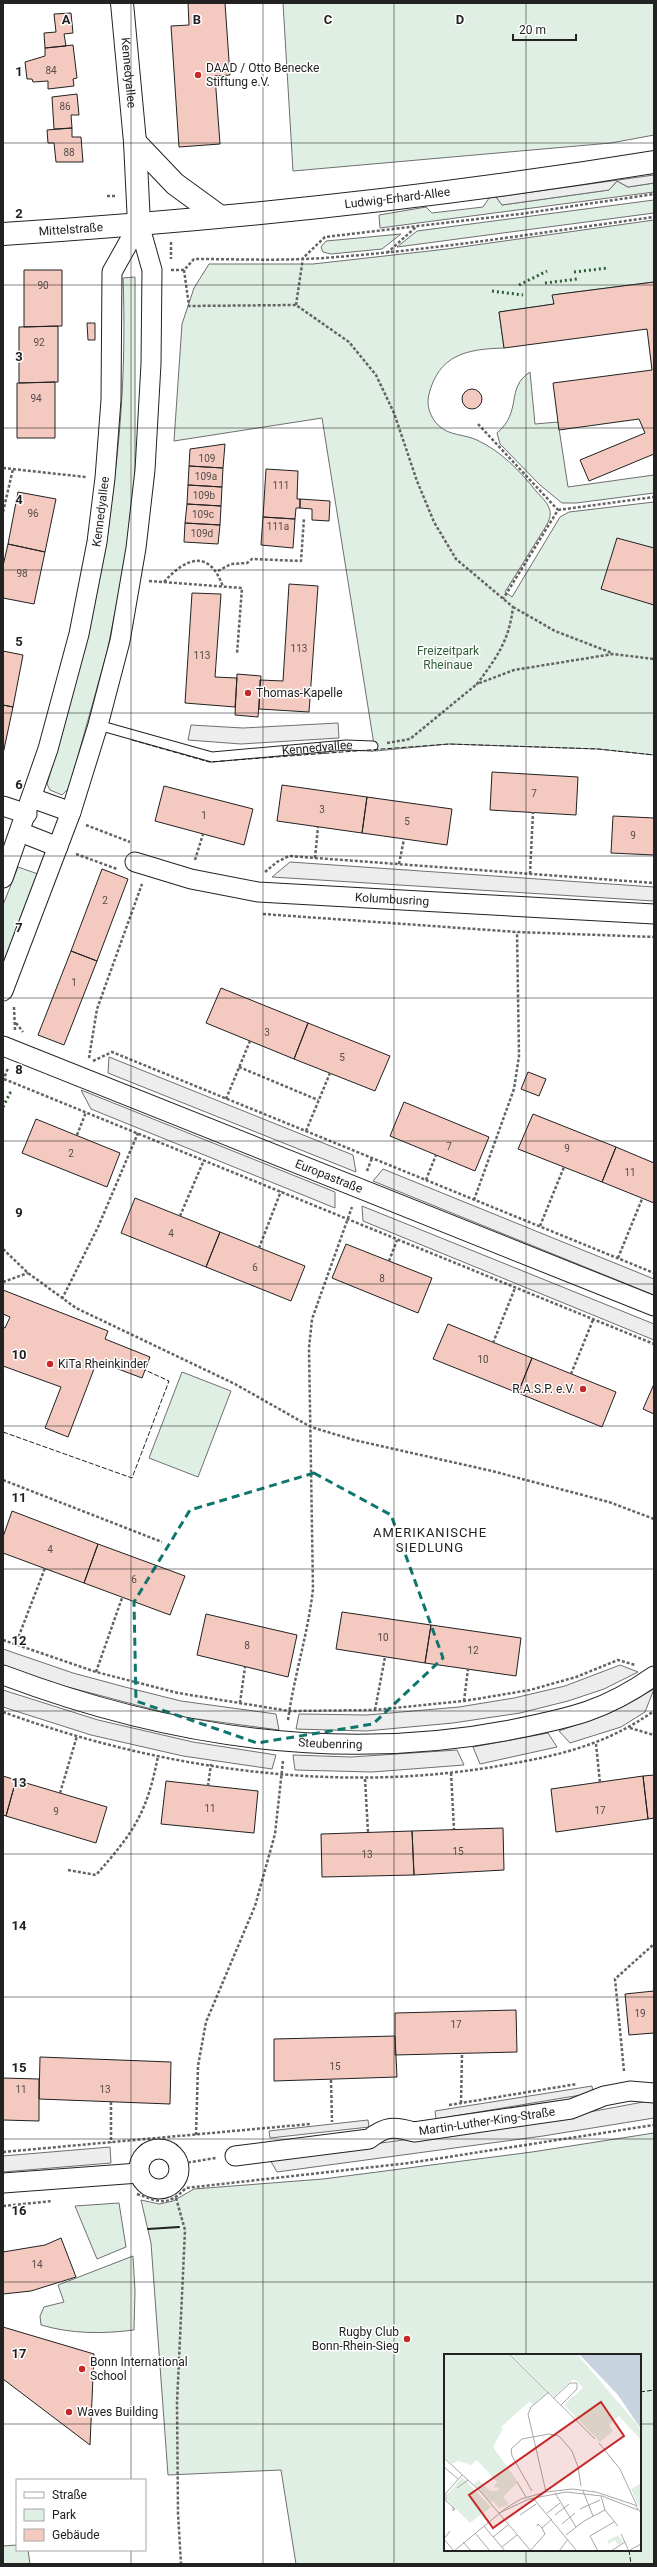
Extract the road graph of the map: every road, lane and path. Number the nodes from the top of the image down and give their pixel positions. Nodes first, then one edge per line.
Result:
1 (122, 3) edge
2 (135, 142) junction
3 (654, 162) edge
4 (654, 194) edge
5 (219, 216) junction
6 (654, 217) edge
7 (139, 224) junction
8 (416, 226) junction
9 (3, 234) edge
10 (387, 253) junction
11 (303, 258) junction
12 (171, 270) dead end
13 (184, 270) junction
14 (296, 305) junction
15 (478, 424) dead end
16 (3, 468) edge
17 (13, 469) junction
18 (87, 469) dead end
19 (96, 478) junction
20 (86, 484) dead end
21 (654, 497) edge
22 (558, 510) junction
23 (3, 512) edge
24 (304, 518) dead end
25 (218, 571) junction
26 (149, 581) dead end
27 (163, 583) junction
28 (223, 587) junction
29 (503, 598) junction
30 (513, 607) junction
31 (237, 654) dead end
32 (613, 654) junction
33 (654, 659) edge
34 (477, 684) junction
35 (98, 725) junction
36 (373, 746) joint
37 (3, 806) edge
38 (30, 806) junction
39 (533, 812) dead end
40 (77, 818) junction
41 (318, 827) dead end
42 (20, 832) junction
43 (202, 834) dead end
44 (404, 839) dead end
45 (66, 850) junction
46 (315, 858) junction
47 (132, 859) junction
48 (188, 861) dead end
49 (399, 864) junction
50 (530, 874) junction
51 (262, 875) dead end
52 (3, 878) edge
53 (143, 879) dead end
54 (654, 883) edge
55 (654, 914) edge
56 (654, 937) edge
57 (3, 991) edge
58 (16, 1023) dead end
59 (25, 1035) dead end
60 (250, 1041) dead end
61 (3, 1046) edge
62 (239, 1067) junction
63 (330, 1073) dead end
64 (4, 1079) edge
65 (226, 1099) junction
66 (318, 1100) junction
67 (86, 1112) junction
68 (306, 1131) junction
69 (138, 1133) junction
70 (77, 1135) dead end
71 (436, 1155) dead end
72 (372, 1158) junction
73 (204, 1160) junction
74 (564, 1167) dead end
75 (426, 1180) junction
76 (360, 1189) junction
77 (281, 1191) junction
78 (642, 1198) dead end
79 (474, 1200) junction
80 (180, 1216) dead end
81 (347, 1218) junction
82 (540, 1226) junction
83 (397, 1240) junction
84 (259, 1248) dead end
85 (3, 1249) edge
86 (618, 1258) junction
87 (389, 1261) dead end
88 (654, 1272) edge
89 (28, 1273) junction
90 (3, 1282) edge
91 (515, 1288) junction
92 (62, 1299) junction
93 (654, 1306) edge
94 (593, 1320) junction
95 (493, 1343) dead end
96 (654, 1344) edge
97 (571, 1374) dead end
98 (311, 1427) junction
99 (3, 1480) edge
100 (654, 1519) edge
101 (162, 1542) dead end
102 (45, 1568) dead end
103 (122, 1598) dead end
104 (3, 1640) edge
105 (16, 1646) junction
106 (385, 1657) dead end
107 (245, 1667) dead end
108 (468, 1669) dead end
109 (648, 1671) edge
110 (96, 1672) junction
111 (3, 1675) edge
112 (464, 1701) junction
113 (240, 1703) junction
114 (375, 1710) junction
115 (289, 1711) junction
116 (630, 1728) dead end
117 (654, 1735) edge
118 (77, 1736) dead end
119 (285, 1741) junction
120 (596, 1744) dead end
121 (158, 1756) dead end
122 (211, 1764) dead end
123 (452, 1773) dead end
124 (365, 1779) dead end
125 (600, 1783) dead end
126 (208, 1786) dead end
127 (60, 1793) dead end
128 (454, 1829) dead end
129 (368, 1832) dead end
130 (68, 1870) dead end
131 (654, 1944) edge
132 (462, 2054) dead end
133 (624, 2076) dead end
134 (332, 2080) dead end
135 (578, 2083) dead end
136 (654, 2093) edge
137 (111, 2102) dead end
138 (461, 2103) junction
139 (447, 2105) dead end
140 (340, 2121) dead end
141 (332, 2122) junction
142 (325, 2123) dead end
143 (317, 2124) dead end
144 (654, 2125) edge
145 (196, 2135) junction
146 (111, 2143) junction
147 (3, 2152) edge
148 (235, 2156) joint
149 (178, 2164) junction
150 (139, 2172) junction
151 (3, 2182) edge
152 (130, 2195) dead end
153 (176, 2198) junction
154 (58, 2201) dead end
155 (3, 2206) edge
156 (180, 2564) edge

1 - 2 main road, Kennedyallee
2 - 5 main road
2 - 7 main road, Kennedyallee
3 - 5 main road, Ludwig-Erhard-Allee
4 - 8 path
5 - 7 main road, Ludwig-Erhard-Allee
6 - 10 path
7 - 9 main road, Mittelstraße
7 - 19 street, Kennedyallee
7 - 35 street, Kennedyallee
8 - 10 path
8 - 11 path
10 - 11 path
11 - 13 path
11 - 14 path
12 - 13 path
13 - 14 path
14 - 29 path
15 - 22 path
16 - 17 path
17 - 19 path
17 - 23 path
18 - 19 path
19 - 20 path
19 - 38 street, Kennedyallee
21 - 22 path
22 - 29 path
24 - 25 path
25 - 27 path
25 - 28 path
26 - 27 path
27 - 28 path
28 - 31 path
29 - 30 path
30 - 32 path
30 - 34 path
32 - 33 path
32 - 34 path
34 - 36 path
35 - 36 lane, Kennedyallee
35 - 40 street, Kennedyallee
37 - 38 street
38 - 40 street
38 - 42 street, Kennedyallee
39 - 50 path
40 - 45 street, Kennedyallee
40 - 47 path
41 - 46 path
42 - 45 street
42 - 52 street, Kennedyallee
43 - 48 path
44 - 49 path
45 - 47 path
45 - 57 street, Kennedyallee
46 - 49 path
46 - 51 path
47 - 55 street, Kolumbusring
49 - 50 path
50 - 54 path
53 - 65 path
56 - 79 path
58 - 59 path
60 - 62 path
61 - 76 street, Europastraße
62 - 65 path
62 - 66 path
63 - 66 path
64 - 67 path
65 - 68 path
66 - 68 path
67 - 69 path
67 - 70 path
68 - 72 path
69 - 73 path
69 - 92 path
71 - 75 path
72 - 75 path
72 - 76 path
73 - 77 path
73 - 80 path
74 - 82 path
75 - 79 path
76 - 81 path
76 - 93 street, Europastraße
77 - 81 path
77 - 84 path
78 - 86 path
79 - 82 path
81 - 83 path
81 - 98 path
82 - 86 path
83 - 87 path
83 - 91 path
85 - 89 path
86 - 88 path
89 - 90 path
89 - 92 path
91 - 94 path
91 - 95 path
92 - 98 path
94 - 96 path
94 - 97 path
98 - 100 path
98 - 115 path
99 - 101 path
102 - 105 path
103 - 110 path
104 - 105 path
105 - 110 path
106 - 114 path
107 - 113 path
108 - 112 path
109 - 112 path
109 - 119 street, Steubenring
110 - 113 path
111 - 119 street, Steubenring
112 - 114 path
113 - 115 path
114 - 115 path
115 - 119 path
116 - 117 path
118 - 127 path
119 - 145 path
120 - 125 path
121 - 130 path
122 - 126 path
123 - 128 path
124 - 129 path
131 - 133 path
132 - 138 path
134 - 141 path
135 - 138 path
136 - 148 street, Martin-Luther-King-Straße
137 - 146 path
138 - 139 path
140 - 141 path
141 - 142 path
143 - 145 path
144 - 153 path
145 - 146 path
146 - 147 path
148 - 149 path
149 - 150 street
149 - 150 street
150 - 151 street
152 - 153 path
153 - 156 path
154 - 155 path

